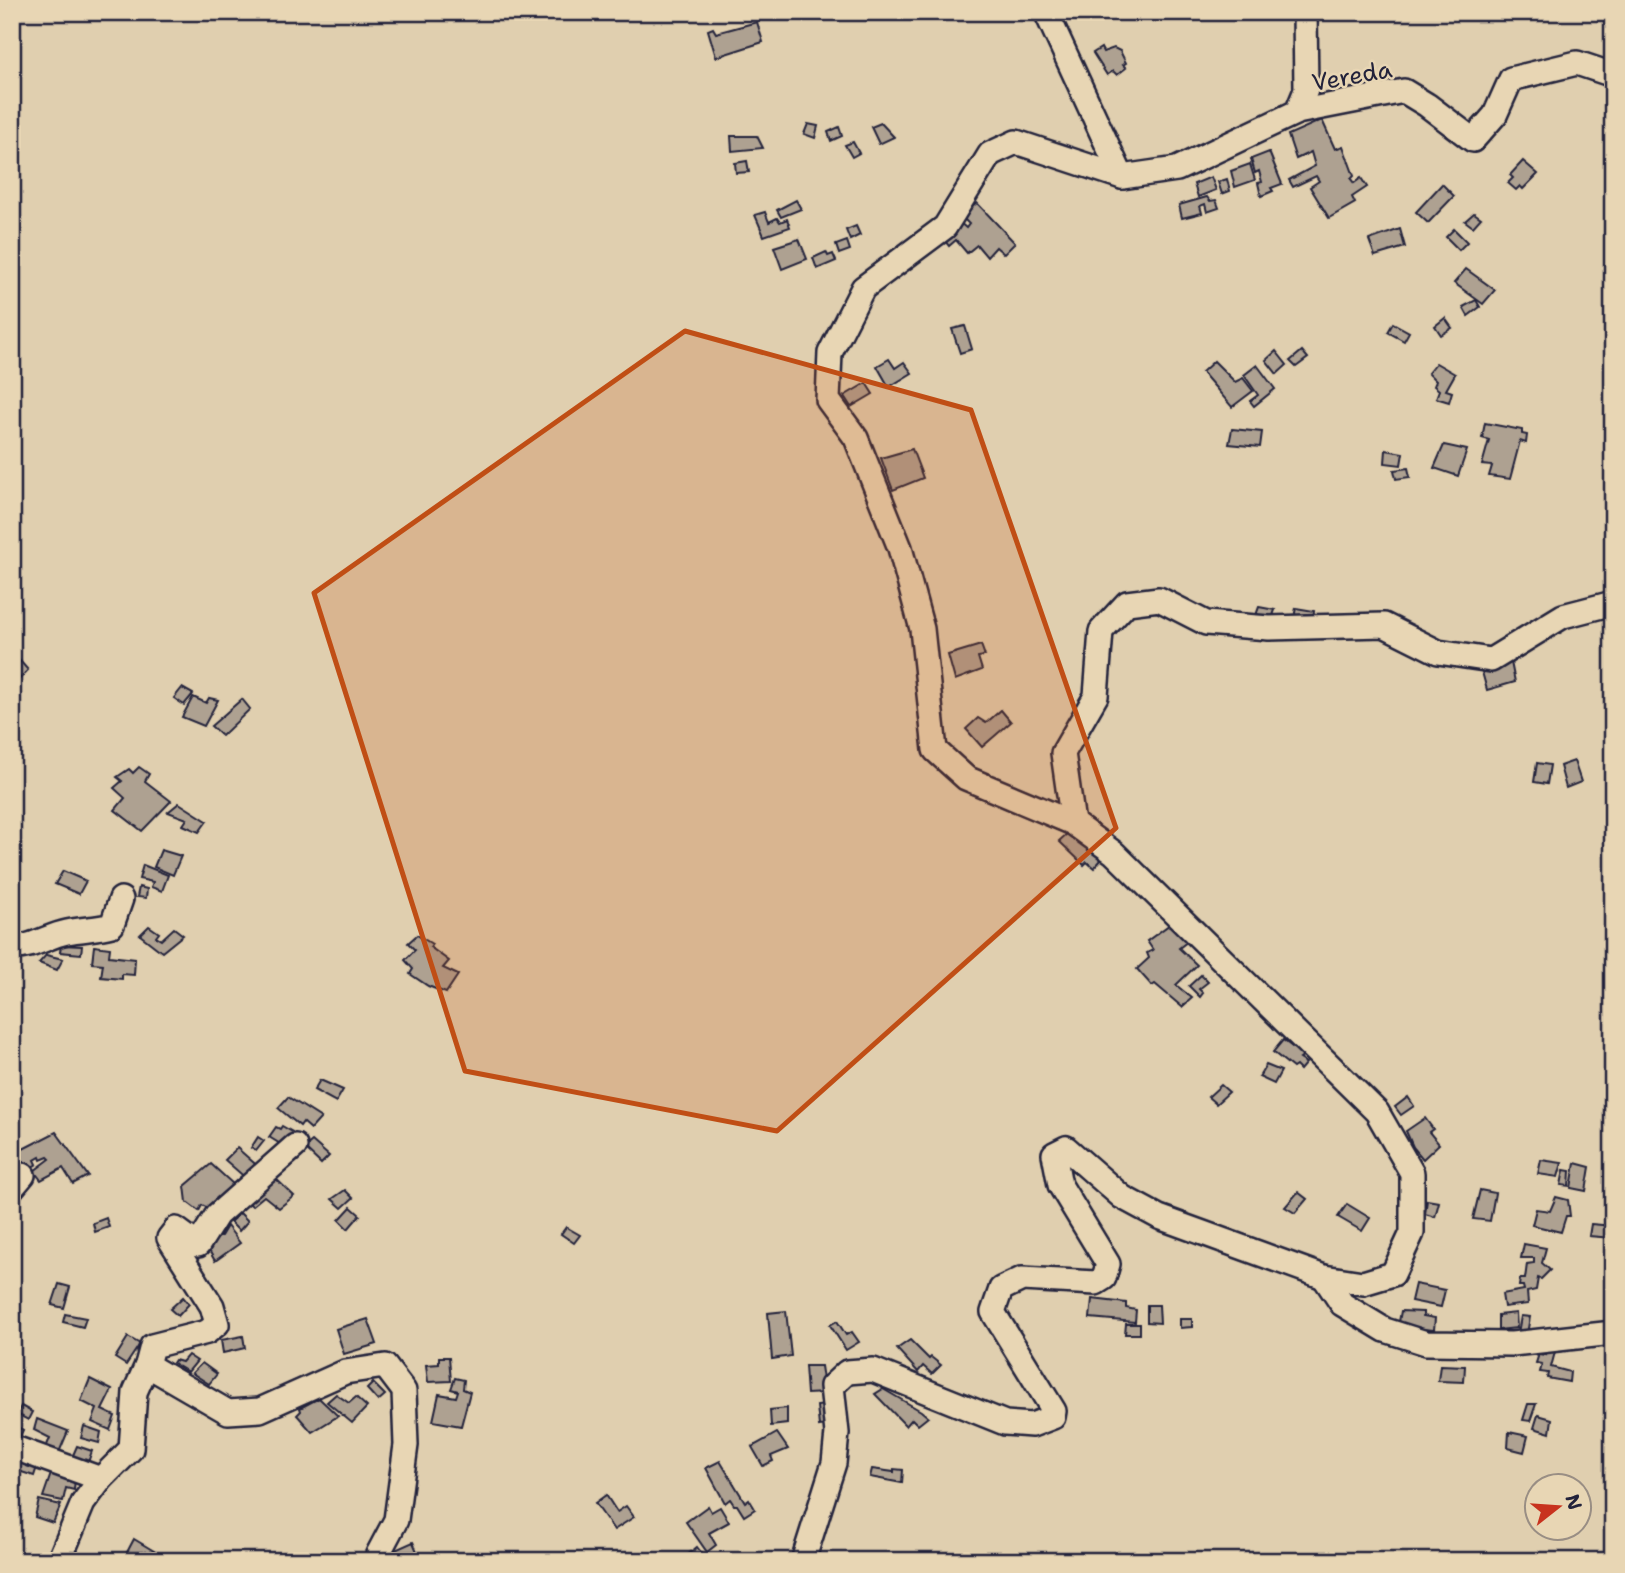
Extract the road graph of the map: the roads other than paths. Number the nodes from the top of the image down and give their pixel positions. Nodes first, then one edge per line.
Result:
1 (1046, 12) edge
2 (1305, 12) edge
3 (1613, 75) edge
4 (1297, 112) junction
5 (1122, 177) junction
6 (1613, 603) edge
7 (1073, 823) junction
8 (121, 899) dead end
9 (12, 947) edge
10 (295, 1146) dead end
11 (1324, 1277) junction
12 (1613, 1334) edge
13 (147, 1365) junction
14 (12, 1447) edge
15 (101, 1479) junction
16 (59, 1561) edge
17 (379, 1561) edge
18 (803, 1561) edge

1 - 5 street
2 - 4 street
3 - 4 street, Vereda
4 - 5 street
5 - 7 street
6 - 7 street
7 - 11 street
8 - 9 street
10 - 13 street
11 - 12 street
11 - 18 street
13 - 15 street
13 - 17 street
14 - 15 street
15 - 16 street

